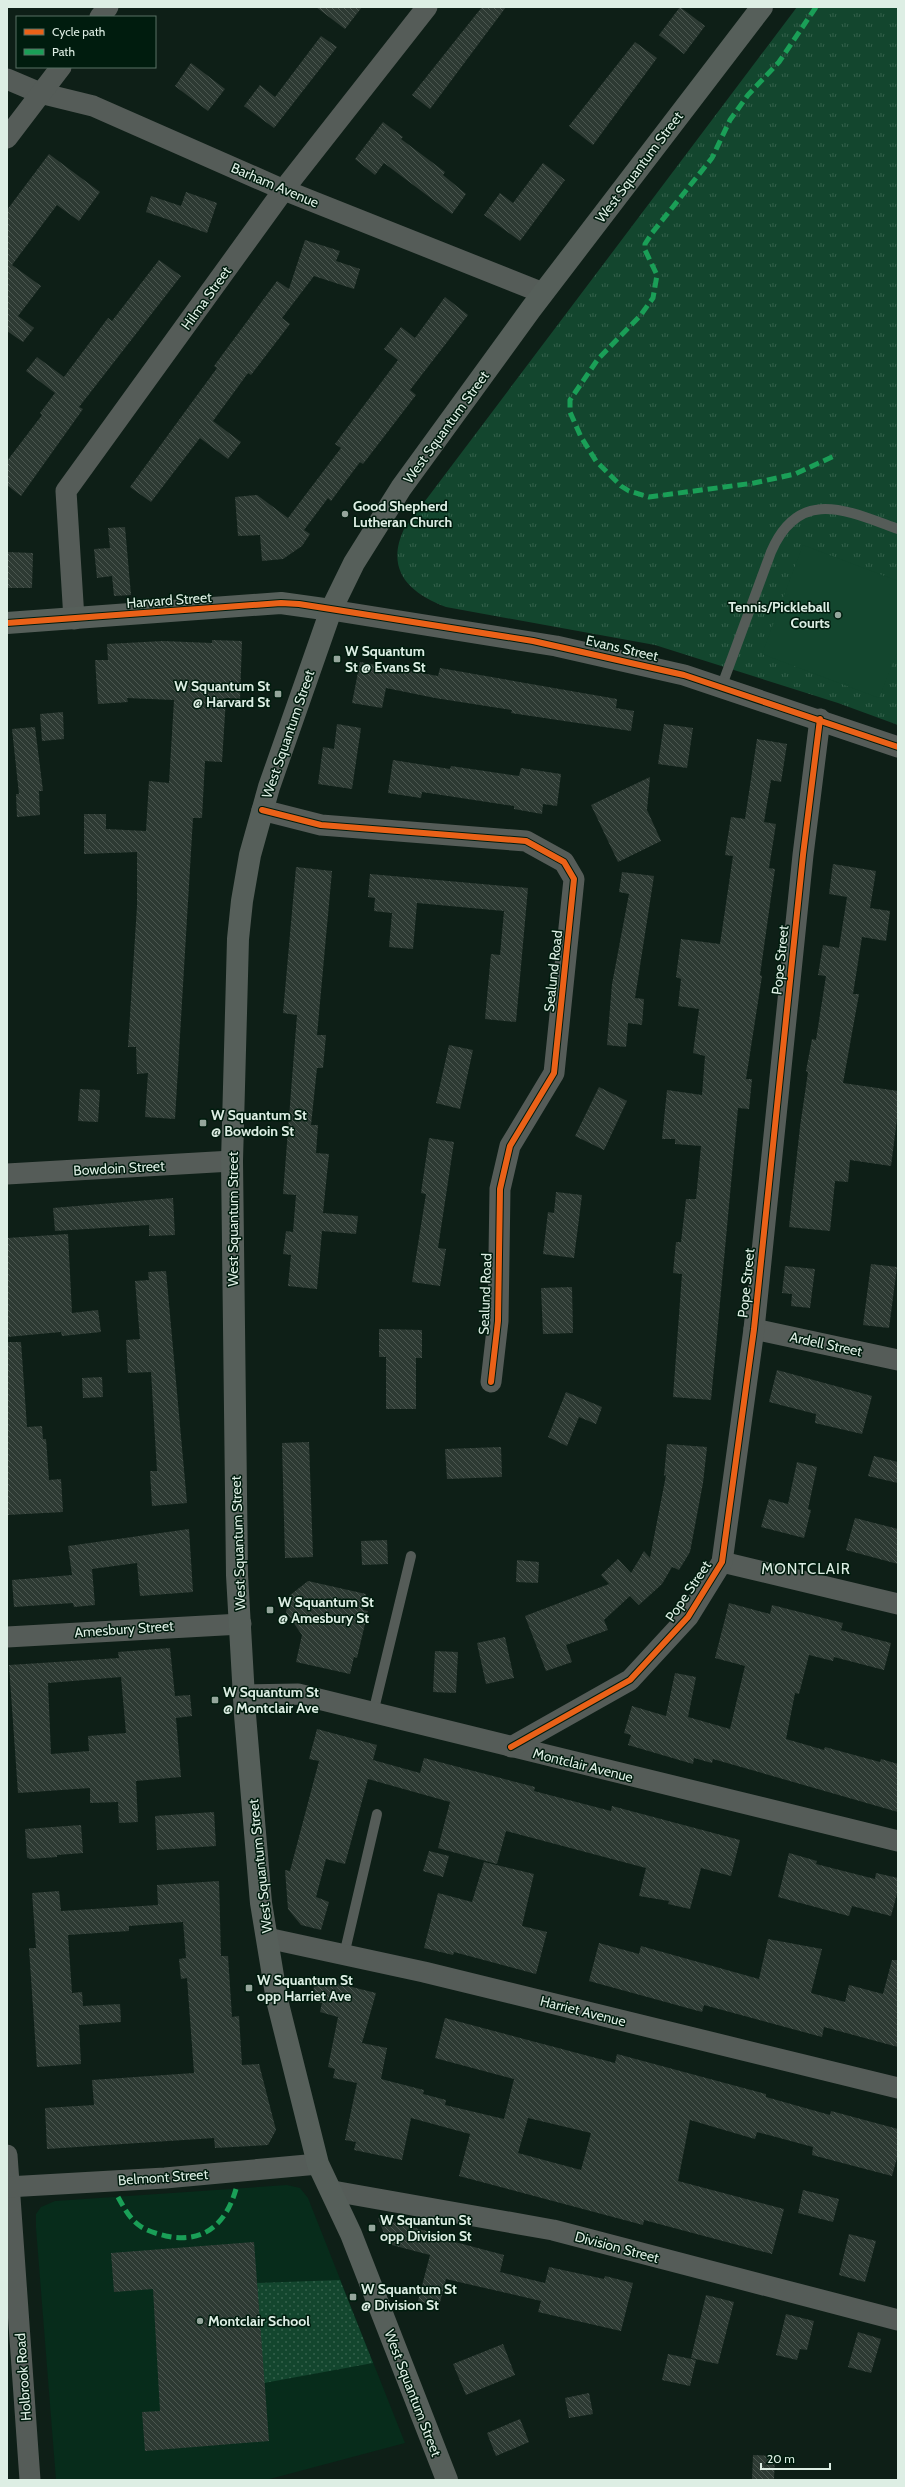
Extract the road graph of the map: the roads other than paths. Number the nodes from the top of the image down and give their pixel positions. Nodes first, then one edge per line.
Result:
1 (108, 7) edge
2 (427, 7) edge
3 (762, 7) edge
4 (101, 16) edge
5 (60, 68) edge
6 (7, 79) edge
7 (40, 93) junction
8 (7, 138) edge
9 (284, 190) junction
10 (543, 293) junction
11 (898, 529) edge
12 (332, 610) junction
13 (74, 619) junction
14 (7, 623) edge
15 (721, 688) junction
16 (820, 719) junction
17 (898, 747) edge
18 (262, 810) junction
19 (232, 1161) junction
20 (7, 1174) edge
21 (754, 1329) junction
22 (898, 1360) edge
23 (491, 1382) dead end
24 (411, 1556) dead end
25 (722, 1562) junction
26 (898, 1604) edge
27 (241, 1624) junction
28 (7, 1637) edge
29 (244, 1695) junction
30 (373, 1713) junction
31 (511, 1747) junction
32 (377, 1814) dead end
33 (898, 1841) edge
34 (267, 1938) junction
35 (344, 1955) junction
36 (898, 2088) edge
37 (7, 2155) edge
38 (318, 2164) junction
39 (8, 2186) edge
40 (333, 2191) junction
41 (898, 2320) edge
42 (30, 2480) edge
43 (447, 2480) edge

1 - 4 street
2 - 9 street, Hilma Street
3 - 10 main road, West Squantum Street
5 - 7 street
6 - 7 street, Barham Avenue
7 - 8 street
7 - 9 street, Barham Avenue
9 - 10 street, Barham Avenue
9 - 13 street, Hilma Street
10 - 12 main road, West Squantum Street
11 - 15 lane
12 - 13 main road, Harvard Street
12 - 15 street, Evans Street
12 - 18 main road, West Squantum Street
13 - 14 main road, Harvard Street
15 - 16 street, Evans Street
16 - 17 street, Evans Street
16 - 21 street, Pope Street
18 - 19 main road, West Squantum Street
18 - 23 street, Sealund Road
19 - 20 street, Bowdoin Street
19 - 27 main road, West Squantum Street
21 - 22 street, Ardell Street
21 - 25 street, Pope Street
24 - 30 lane
25 - 26 street
25 - 31 street, Pope Street
27 - 28 street, Amesbury Street
27 - 29 main road, West Squantum Street
29 - 30 street, Montclair Avenue
29 - 34 main road, West Squantum Street
30 - 31 street, Montclair Avenue
31 - 33 street, Montclair Avenue
32 - 35 lane
34 - 35 street, Harriet Avenue
34 - 38 main road, West Squantum Street
35 - 36 street, Harriet Avenue
37 - 39 street, Holbrook Road
38 - 39 street, Belmont Street
38 - 40 main road, West Squantum Street
39 - 42 street, Holbrook Road
40 - 41 street, Division Street
40 - 43 main road, West Squantum Street

